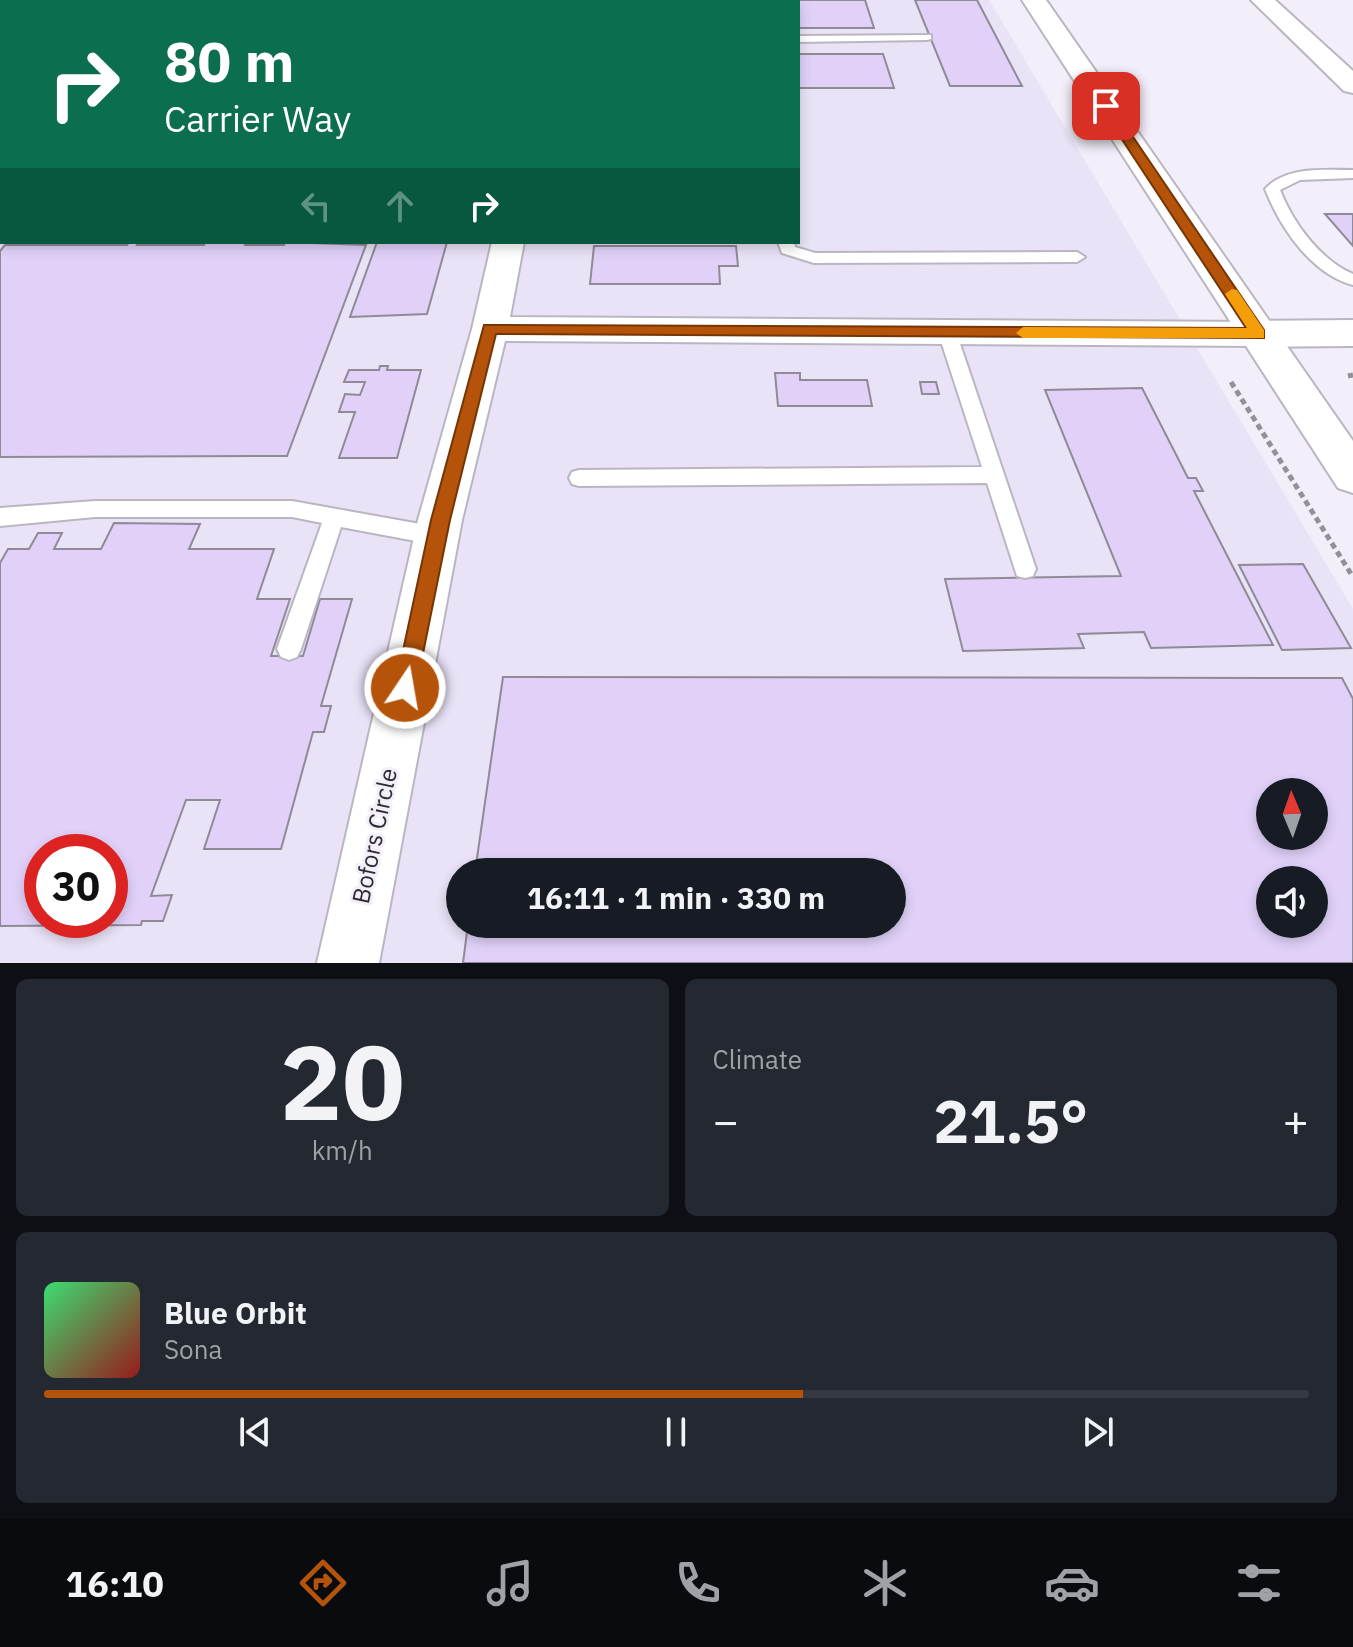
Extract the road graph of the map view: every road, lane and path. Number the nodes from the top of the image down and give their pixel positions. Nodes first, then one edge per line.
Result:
1 (1034, 0) edge
2 (1262, 0) edge
3 (927, 37) dead end
4 (800, 39) edge
5 (1353, 85) edge
6 (1353, 174) edge
7 (508, 244) edge
8 (786, 244) edge
9 (1077, 257) dead end
10 (1353, 280) edge
11 (490, 329) junction
12 (947, 332) junction
13 (1353, 333) edge
14 (1258, 334) junction
15 (1231, 382) dead end
16 (994, 475) junction
17 (1353, 476) edge
18 (579, 478) dead end
19 (0, 517) edge
20 (334, 518) junction
21 (437, 536) junction
22 (1025, 569) dead end
23 (1353, 577) edge
24 (289, 649) dead end
25 (348, 963) edge

1 - 14 main road
2 - 5 street
3 - 4 lane
6 - 10 lane
7 - 11 street, Bofors Circle
8 - 9 lane
11 - 12 street
11 - 21 street, Bofors Circle
12 - 14 street
12 - 16 lane
13 - 14 main road
14 - 17 main road
15 - 23 path
16 - 18 lane
16 - 22 lane
19 - 20 lane
20 - 21 lane
20 - 24 lane
21 - 25 street, Bofors Circle

